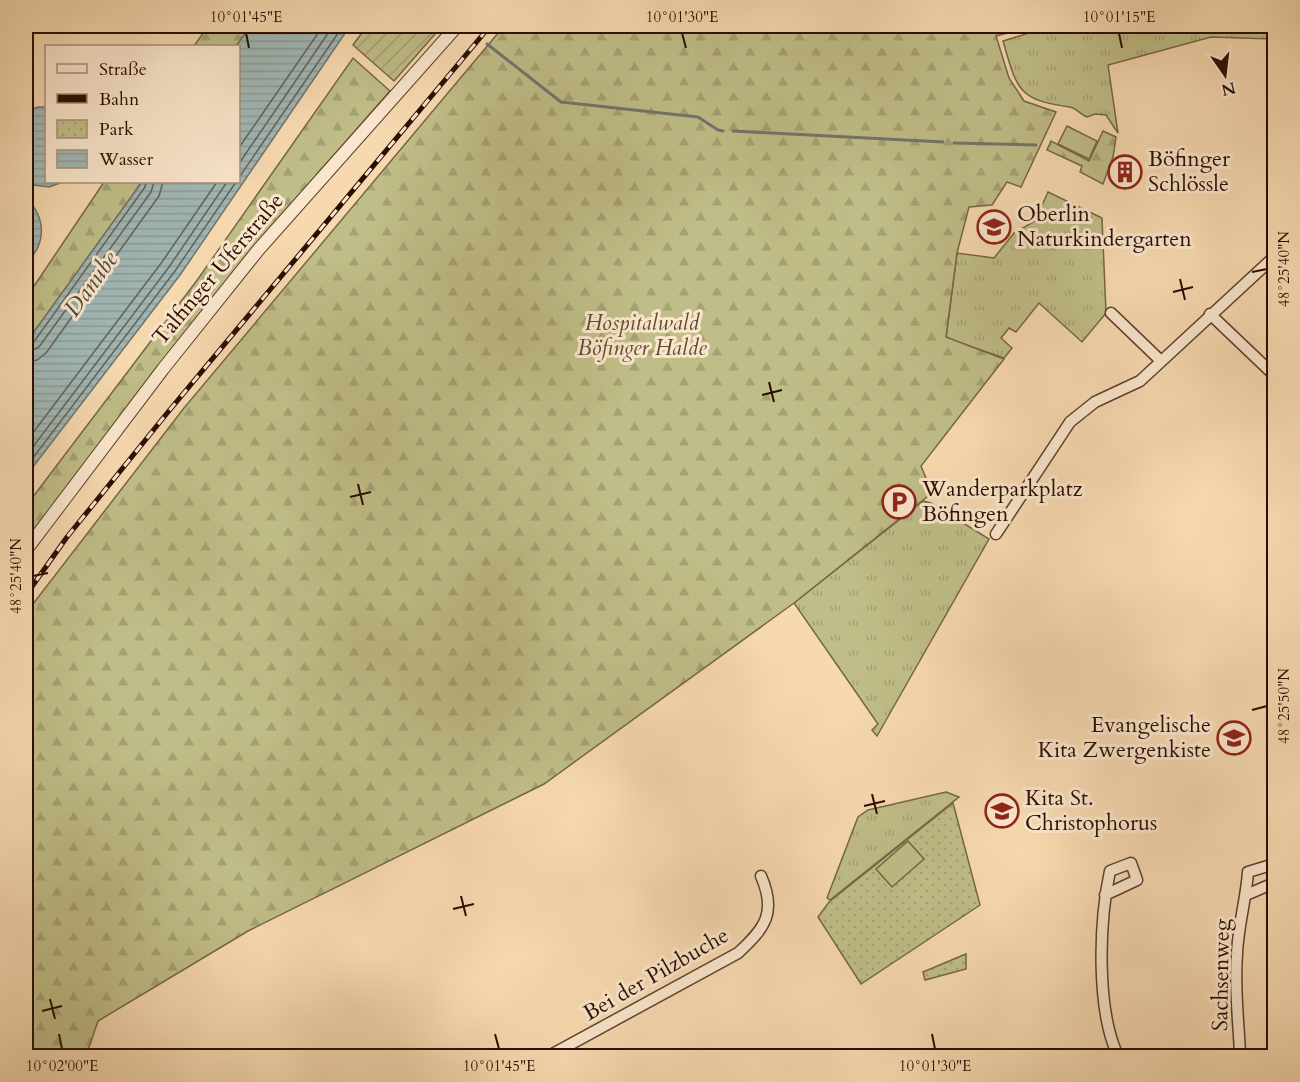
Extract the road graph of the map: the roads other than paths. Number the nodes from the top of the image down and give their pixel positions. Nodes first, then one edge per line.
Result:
1 (457, 26) edge
2 (1275, 257) edge
3 (1111, 313) dead end
4 (1210, 314) junction
5 (1161, 361) junction
6 (1275, 375) edge
7 (996, 534) dead end
8 (26, 550) edge
9 (1275, 873) edge
10 (761, 876) dead end
11 (1275, 883) edge
12 (1105, 895) dead end
13 (1246, 895) junction
14 (549, 1056) edge
15 (1118, 1056) edge
16 (1240, 1056) edge

1 - 8 street, Talfinger Uferstraße
2 - 4 street
3 - 5 street
4 - 5 street
4 - 6 street
5 - 7 street
9 - 13 street, Sachsenweg
10 - 14 street, Bei der Pilzbuche
11 - 13 street, Sachsenweg
12 - 15 street
13 - 16 street, Sachsenweg

